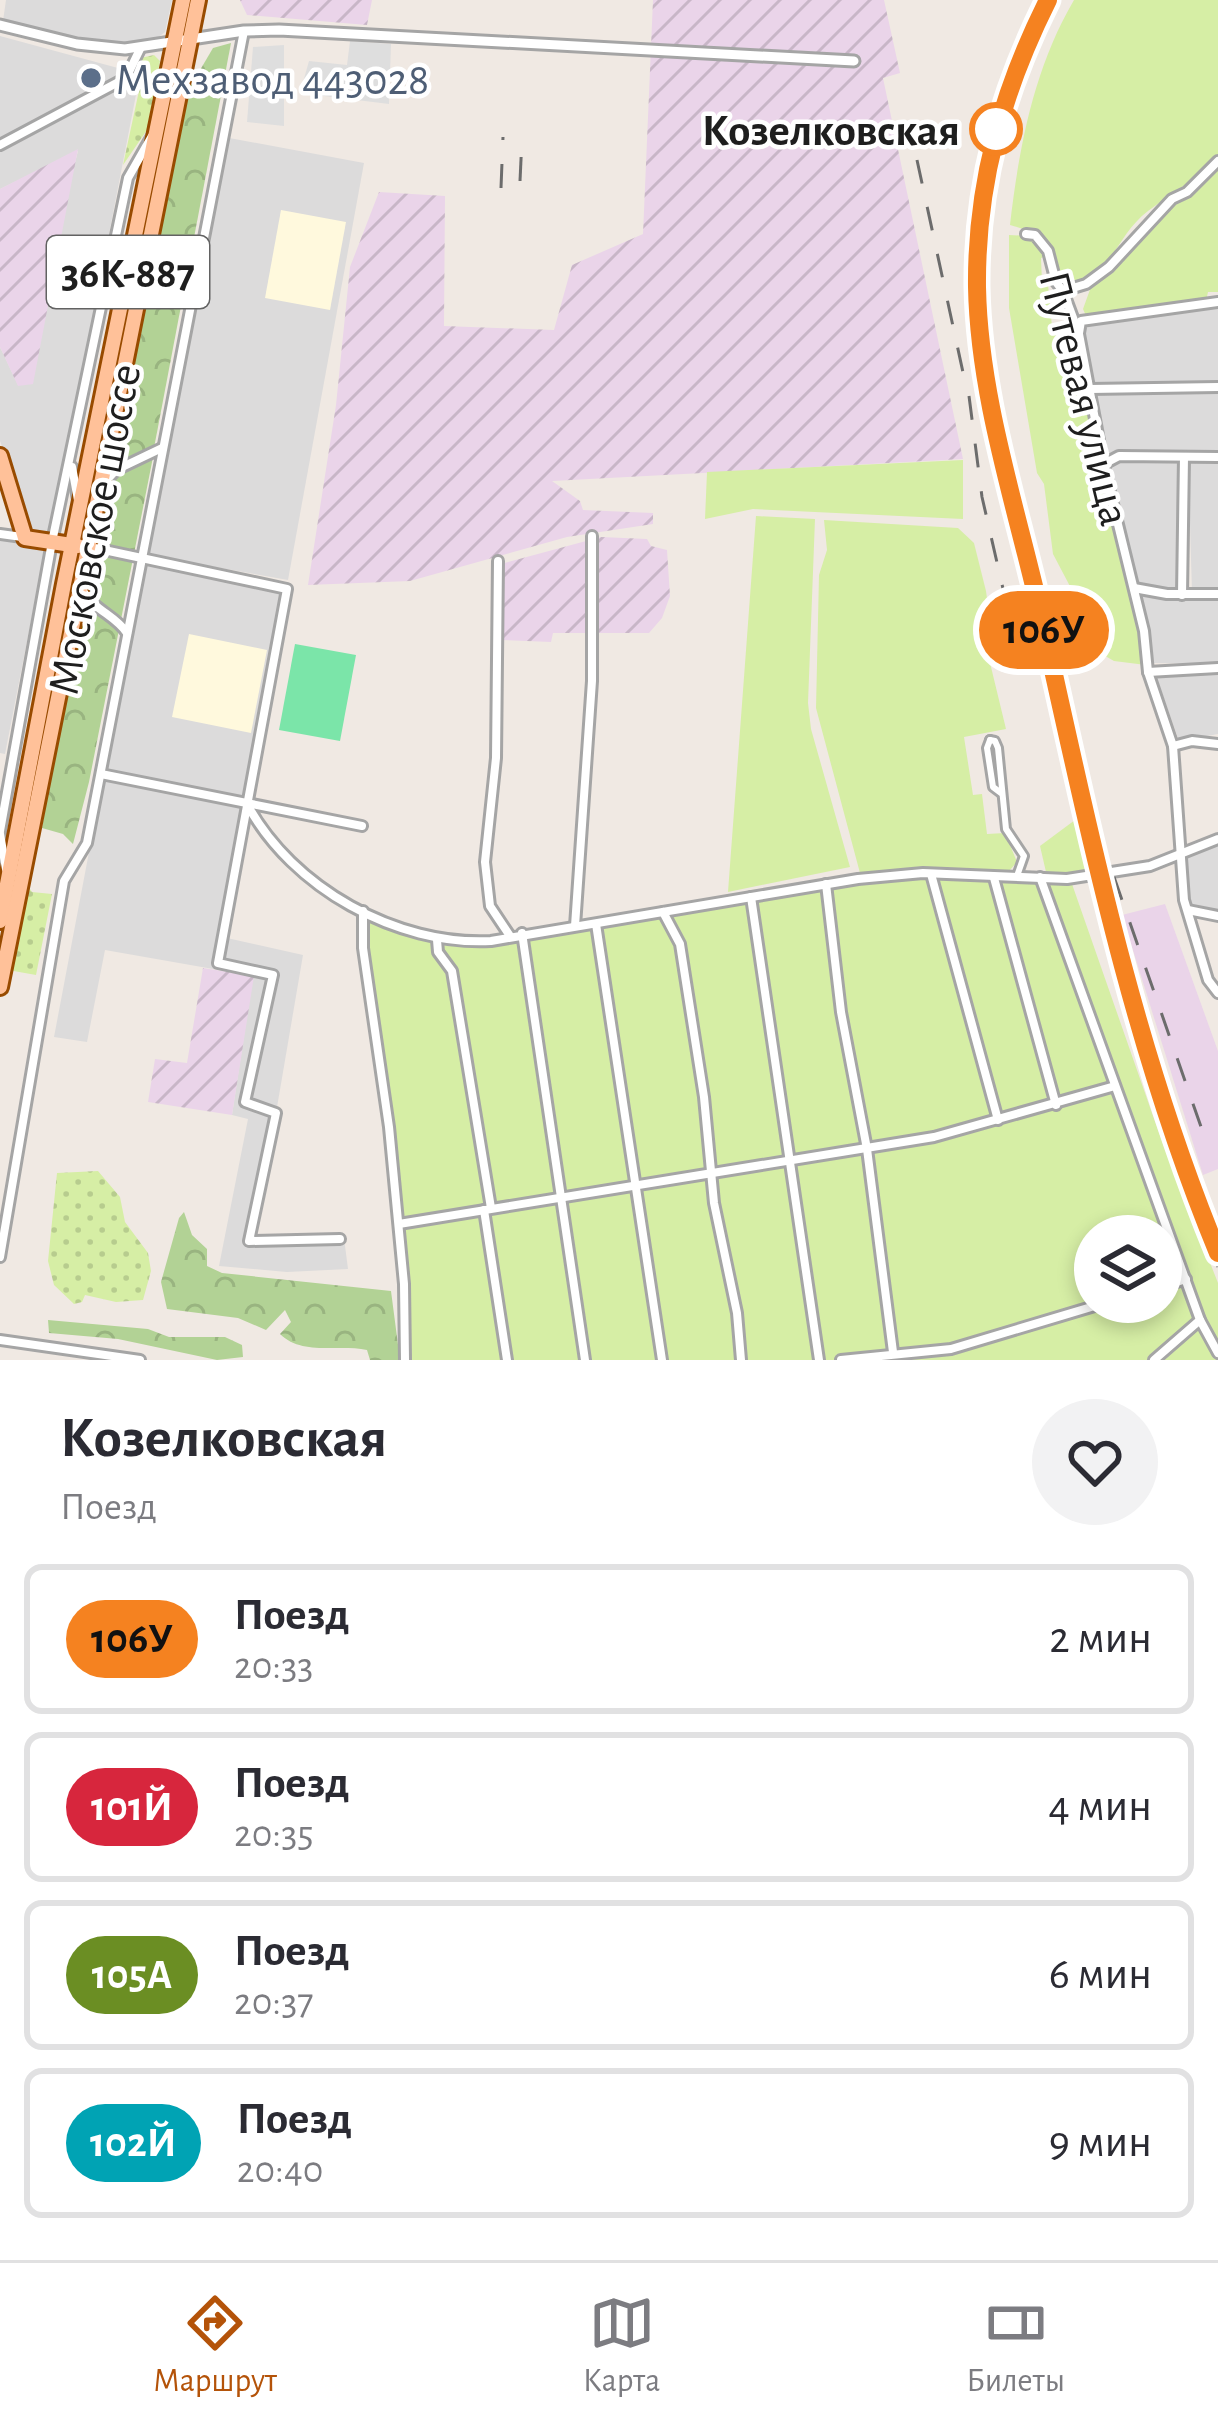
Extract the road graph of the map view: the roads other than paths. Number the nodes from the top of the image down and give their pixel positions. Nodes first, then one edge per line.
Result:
1 (183, 0) edge
2 (198, 0) edge
3 (0, 25) edge
4 (244, 31) junction
5 (183, 39) junction
6 (141, 47) junction
7 (854, 61) dead end
8 (156, 130) junction
9 (0, 145) edge
10 (1218, 161) edge
11 (1026, 234) dead end
12 (1064, 291) junction
13 (1218, 302) edge
14 (1078, 334) junction
15 (1218, 386) edge
16 (1090, 389) junction
17 (163, 447) junction
18 (0, 456) edge
19 (1184, 457) junction
20 (1218, 457) edge
21 (71, 460) junction
22 (1104, 464) junction
23 (103, 484) junction
24 (80, 508) junction
25 (0, 534) edge
26 (592, 536) dead end
27 (25, 538) junction
28 (52, 542) junction
29 (72, 545) junction
30 (89, 547) junction
31 (143, 558) junction
32 (498, 561) dead end
33 (81, 588) junction
34 (1134, 588) junction
35 (1218, 594) edge
36 (1182, 595) junction
37 (56, 622) junction
38 (128, 634) junction
39 (32, 661) junction
40 (1218, 668) edge
41 (1148, 672) junction
42 (1218, 744) edge
43 (1173, 746) junction
44 (0, 757) edge
45 (12, 759) junction
46 (101, 774) junction
47 (1001, 793) junction
48 (247, 804) junction
49 (362, 826) dead end
50 (0, 833) edge
51 (1218, 839) edge
52 (1178, 855) junction
53 (931, 874) junction
54 (1017, 876) junction
55 (1040, 877) junction
56 (7, 878) junction
57 (994, 878) junction
58 (826, 884) junction
59 (751, 897) junction
60 (1187, 910) junction
61 (363, 911) junction
62 (663, 912) junction
63 (1218, 916) edge
64 (0, 921) edge
65 (596, 924) junction
66 (575, 926) junction
67 (522, 933) junction
68 (510, 936) junction
69 (437, 940) junction
70 (0, 987) edge
71 (1218, 993) edge
72 (1115, 1086) junction
73 (1056, 1105) junction
74 (998, 1120) junction
75 (867, 1149) junction
76 (790, 1160) junction
77 (712, 1173) junction
78 (636, 1184) junction
79 (561, 1196) junction
80 (487, 1209) junction
81 (399, 1224) junction
82 (340, 1239) dead end
83 (0, 1257) edge
84 (1186, 1279) junction
85 (1182, 1280) edge
86 (1074, 1312) edge
87 (1200, 1320) junction
88 (0, 1340) edge
89 (951, 1348) junction
90 (893, 1352) junction
91 (1218, 1353) edge
92 (140, 1360) edge
93 (405, 1360) edge
94 (507, 1360) edge
95 (585, 1360) edge
96 (662, 1360) edge
97 (740, 1360) edge
98 (820, 1360) edge
99 (842, 1360) edge
100 (953, 1360) edge
101 (1154, 1360) edge

1 - 5 main road, Московское шоссе / 36К-887
2 - 5 main road, Московское шоссе / 36К-887
3 - 6 street
4 - 5 street
4 - 7 street
4 - 17 street
5 - 6 street
5 - 8 main road, Московское шоссе / 36К-887
5 - 23 main road, Московское шоссе / 36К-887
6 - 9 street
8 - 21 street
8 - 24 main road, Московское шоссе / 36К-887
10 - 12 street
11 - 12 street, Путевая улица
12 - 14 street, Путевая улица
13 - 14 street
14 - 16 street, Путевая улица
15 - 16 street
16 - 22 street, Путевая улица
17 - 23 street
17 - 31 street
18 - 27 main road
19 - 20 street
19 - 22 street
19 - 36 street
21 - 24 street
21 - 28 street
22 - 34 street, Путевая улица
23 - 30 main road, Московское шоссе / 36К-887
24 - 29 main road, Московское шоссе / 36К-887
25 - 27 street
26 - 66 street
27 - 28 main road
28 - 29 main road
28 - 39 street
29 - 30 main road
29 - 37 main road, Московское шоссе / 36К-887
30 - 31 street
30 - 33 main road, Московское шоссе / 36К-887
31 - 38 street
31 - 48 street
32 - 68 street
33 - 38 street
33 - 70 main road, Московское шоссе / 36К-887
34 - 36 street
34 - 41 street, Путевая улица
35 - 36 street
37 - 39 street
37 - 56 main road, Московское шоссе / 36К-887
38 - 46 street
39 - 45 street
40 - 41 street
41 - 43 street, Путевая улица
42 - 43 street
43 - 52 street, Путевая улица
44 - 45 street
45 - 50 street
46 - 48 street
46 - 83 street
47 - 47 street
47 - 54 street
48 - 49 street
48 - 61 street
48 - 82 street
50 - 56 street
51 - 52 street
52 - 55 street
52 - 60 street, Путевая улица
53 - 57 street
53 - 58 street
53 - 74 street
54 - 55 street
54 - 57 street
55 - 72 street
56 - 64 main road, Московское шоссе / 36К-887
57 - 73 street
58 - 59 street
58 - 75 street
59 - 62 street
59 - 76 street
60 - 63 street
60 - 71 street, Путевая улица
61 - 69 street
61 - 81 street
62 - 65 street
62 - 77 street
65 - 66 street
65 - 78 street
66 - 67 street
67 - 68 street
67 - 79 street
68 - 69 street
69 - 80 street
72 - 73 street
72 - 84 street
73 - 74 street
74 - 75 street
75 - 76 street
75 - 90 street
76 - 77 street
76 - 98 street
77 - 78 street
77 - 97 street
78 - 79 street
78 - 96 street
79 - 80 street
79 - 95 street
80 - 81 street
80 - 94 street
81 - 93 street
84 - 85 street
84 - 87 street
86 - 89 street
87 - 91 street
87 - 101 street
88 - 92 street
89 - 90 street
89 - 100 street
90 - 99 street

